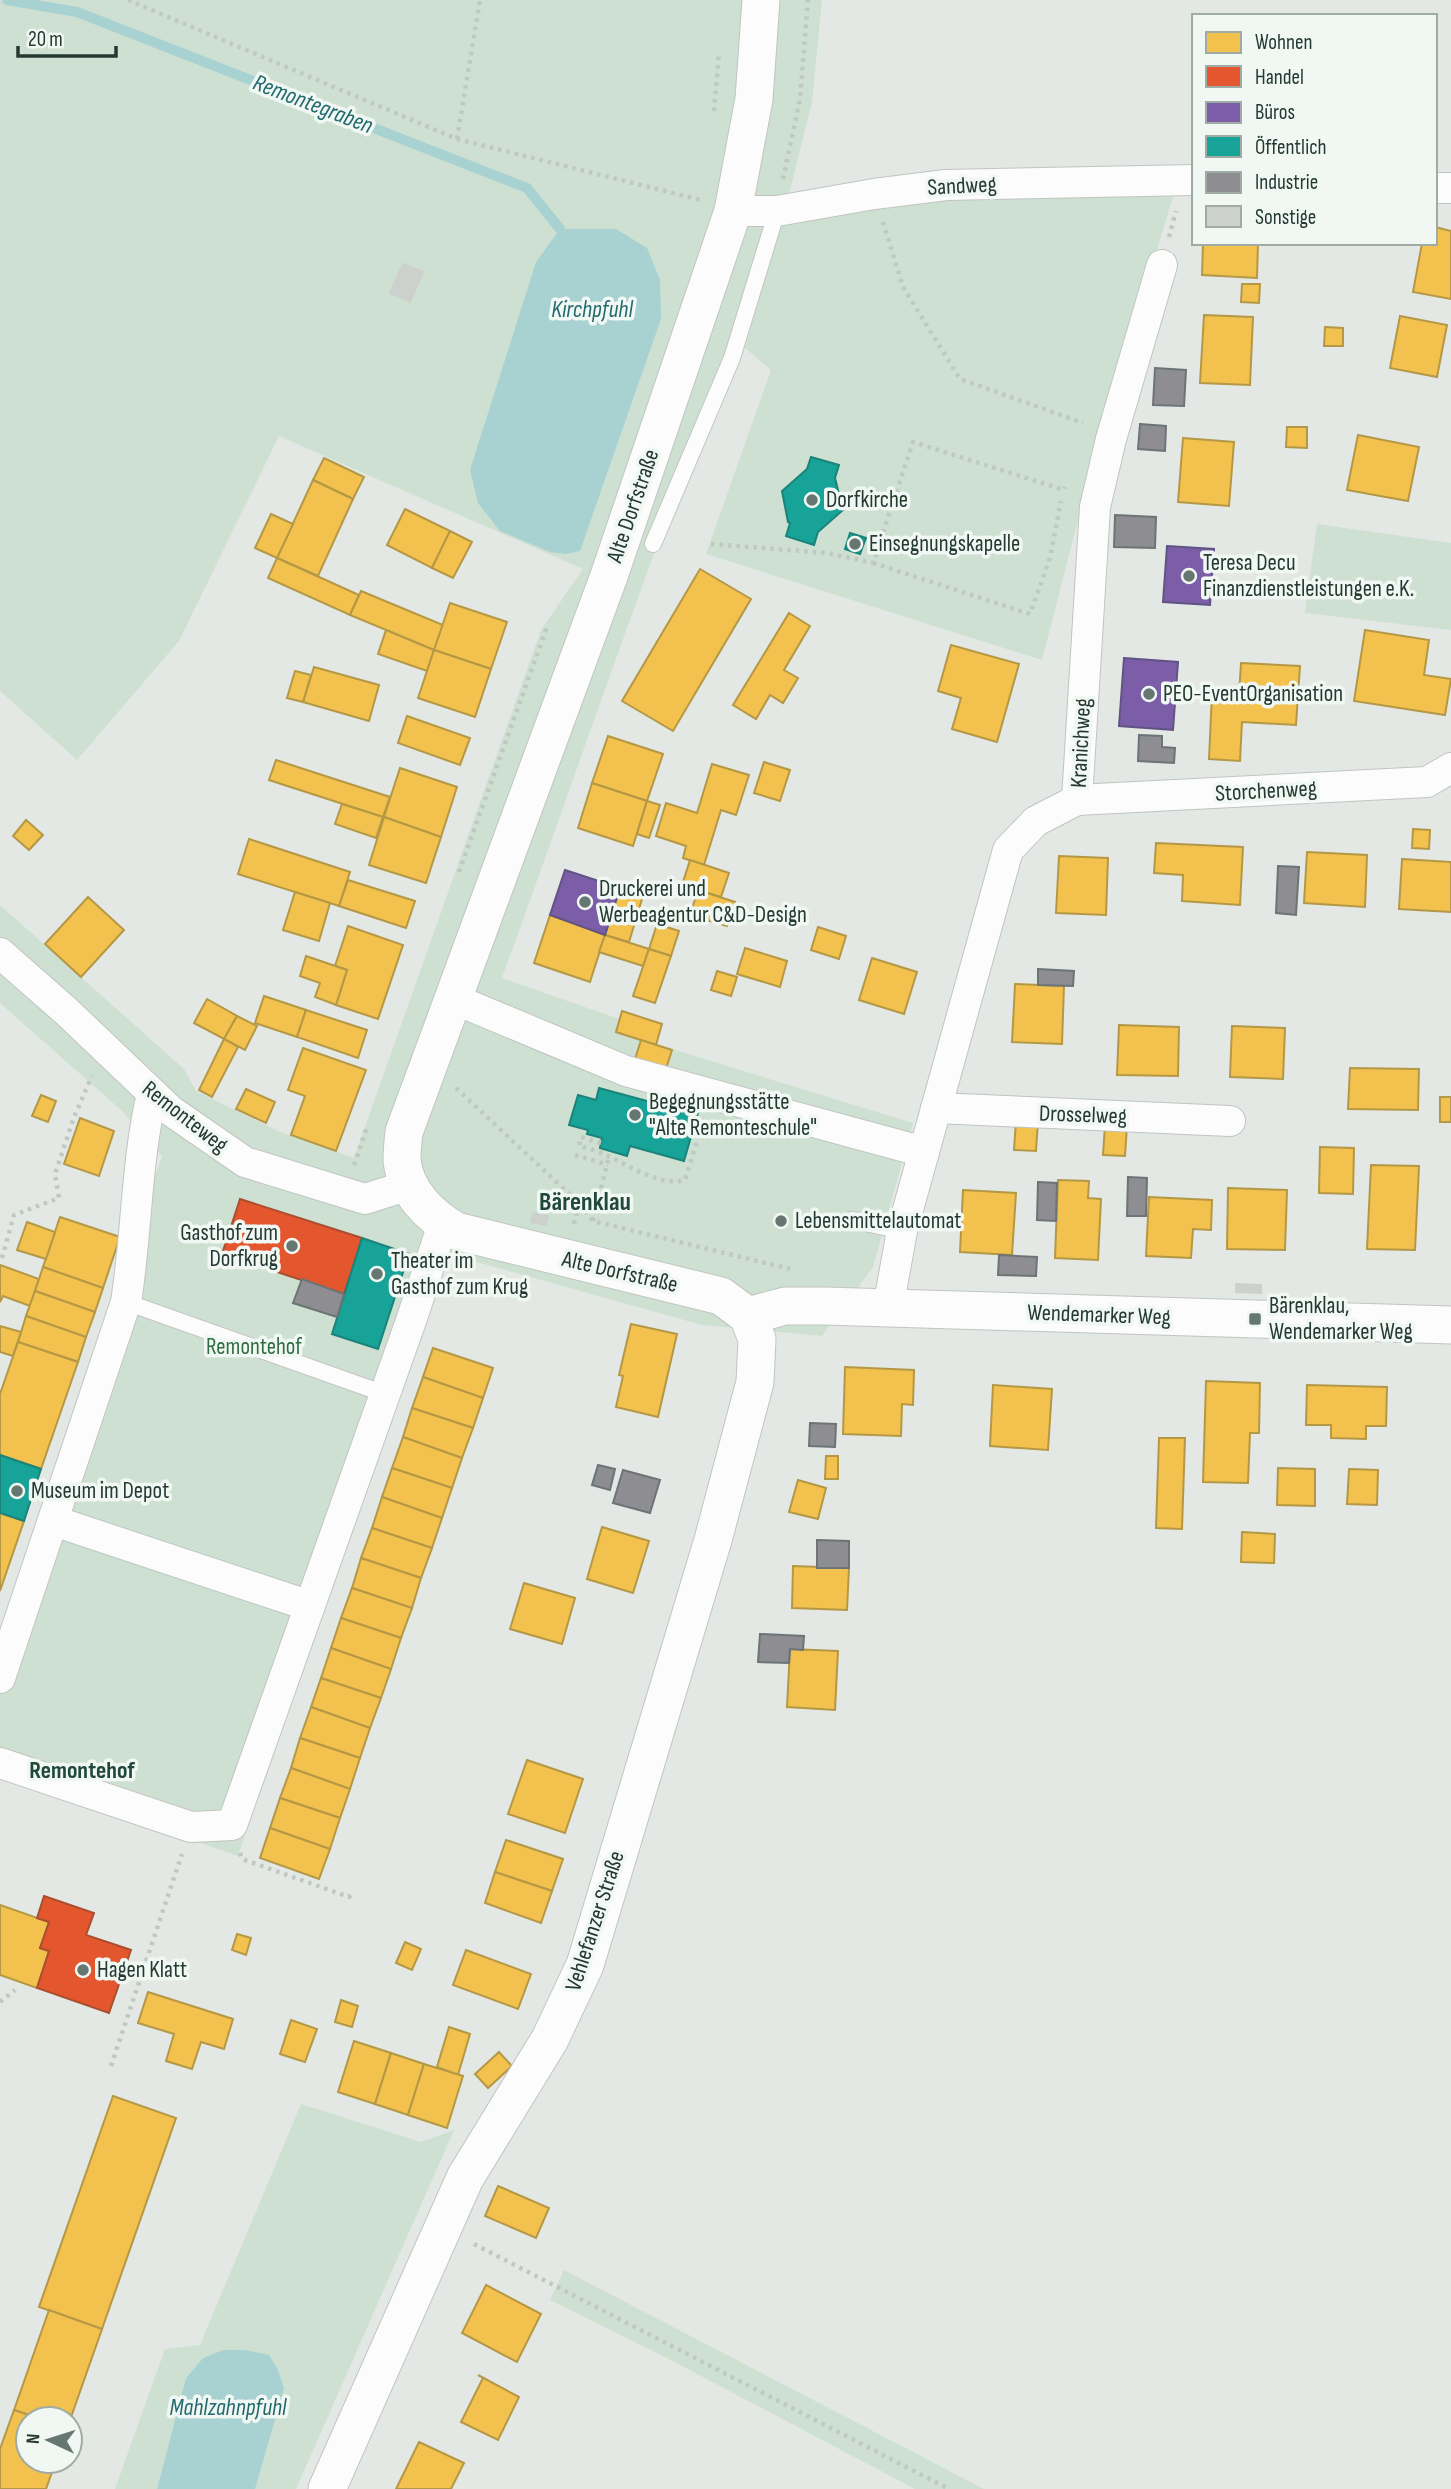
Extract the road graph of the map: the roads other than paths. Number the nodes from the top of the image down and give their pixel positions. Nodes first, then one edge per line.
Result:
1 (761, 0) edge
2 (1189, 180) edge
3 (733, 211) junction
4 (776, 211) junction
5 (1162, 265) road end
6 (653, 544) dead end
7 (1451, 768) edge
8 (1077, 800) junction
9 (0, 953) edge
10 (454, 999) junction
11 (152, 1094) junction
12 (936, 1108) junction
13 (1230, 1121) dead end
14 (925, 1152) junction
15 (409, 1185) junction
16 (852, 1220) dead end
17 (443, 1223) junction
18 (902, 1231) junction
19 (126, 1302) junction
20 (888, 1308) junction
21 (748, 1316) junction
22 (1451, 1325) edge
23 (385, 1394) junction
24 (54, 1521) junction
25 (310, 1606) junction
26 (0, 1678) edge
27 (0, 1763) edge
28 (327, 2489) edge

1 - 3 street, Alte Dorfstraße
2 - 4 street, Sandweg
3 - 4 street, Sandweg
3 - 10 street, Alte Dorfstraße
4 - 6 lane
5 - 8 street, Kranichweg
7 - 8 street, Storchenweg
8 - 12 street, Kranichweg
9 - 11 street, Remonteweg
10 - 14 street
10 - 15 street, Alte Dorfstraße
11 - 15 street, Remonteweg
11 - 19 street
12 - 13 street, Drosselweg
12 - 14 street, Kranichweg
14 - 18 street, Kranichweg
15 - 17 street, Alte Dorfstraße
16 - 18 lane
17 - 21 street, Alte Dorfstraße
17 - 23 street
18 - 20 street, Kranichweg
19 - 23 lane
19 - 24 street
20 - 21 street, Wendemarker Weg
20 - 22 street, Wendemarker Weg
21 - 28 street, Vehlefanzer Straße
23 - 25 street
24 - 25 street
24 - 26 street
25 - 27 street

